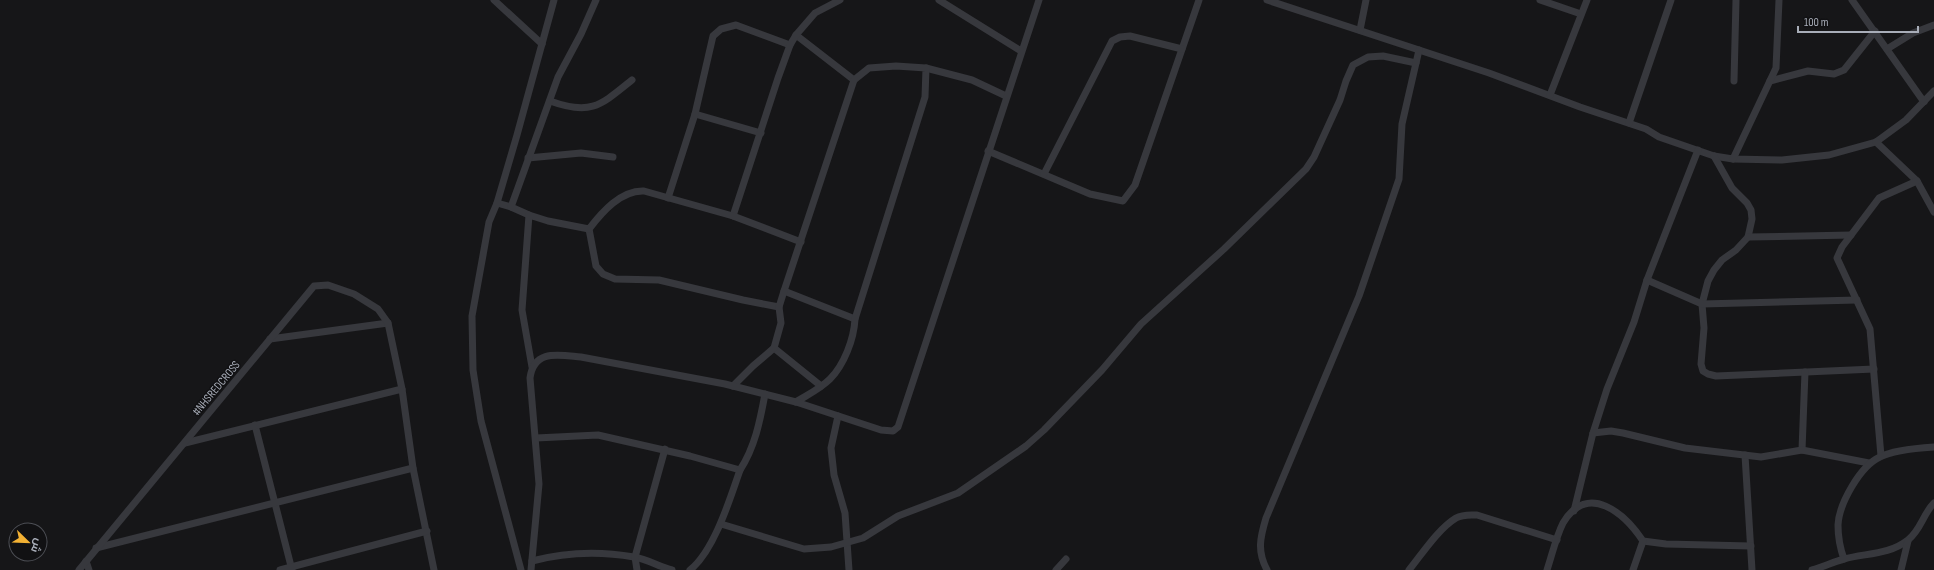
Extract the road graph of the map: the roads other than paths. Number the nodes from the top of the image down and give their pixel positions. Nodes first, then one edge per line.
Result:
1 (494, 0) edge
2 (554, 0) edge
3 (596, 0) edge
4 (840, 0) edge
5 (939, 0) edge
6 (1039, 0) edge
7 (1199, 0) edge
8 (1269, 0) edge
9 (1366, 0) edge
10 (1540, 0) edge
11 (1587, 0) edge
12 (1671, 0) edge
13 (1736, 0) edge
14 (1779, 0) edge
15 (1852, 0) edge
16 (1581, 14) junction
17 (1934, 25) edge
18 (1360, 30) junction
19 (1875, 31) junction
20 (796, 35) junction
21 (542, 44) junction
22 (790, 45) junction
23 (1182, 49) junction
24 (1887, 49) junction
25 (1420, 50) junction
26 (1021, 51) junction
27 (1416, 63) junction
28 (926, 68) junction
29 (632, 80) dead end
30 (854, 80) junction
31 (1770, 80) junction
32 (1734, 81) dead end
33 (1934, 91) edge
34 (1550, 95) junction
35 (1006, 96) junction
36 (550, 101) junction
37 (1924, 102) junction
38 (695, 114) junction
39 (1629, 123) junction
40 (760, 133) junction
41 (1876, 142) junction
42 (1698, 150) junction
43 (988, 151) junction
44 (1714, 156) junction
45 (613, 157) dead end
46 (528, 158) junction
47 (1733, 159) junction
48 (1044, 174) junction
49 (1917, 181) junction
50 (668, 198) junction
51 (497, 203) junction
52 (512, 207) junction
53 (1934, 212) edge
54 (529, 215) junction
55 (733, 216) junction
56 (589, 229) junction
57 (1851, 235) junction
58 (1748, 237) junction
59 (801, 242) junction
60 (1646, 280) junction
61 (784, 291) junction
62 (1857, 300) junction
63 (1702, 304) junction
64 (779, 307) junction
65 (855, 319) junction
66 (388, 323) junction
67 (270, 339) junction
68 (774, 348) junction
69 (532, 367) junction
70 (1874, 369) junction
71 (1805, 372) junction
72 (733, 386) junction
73 (821, 386) junction
74 (402, 389) junction
75 (765, 394) junction
76 (796, 402) junction
77 (838, 416) junction
78 (255, 425) junction
79 (1593, 433) junction
80 (536, 438) junction
81 (185, 443) junction
82 (1934, 447) edge
83 (665, 449) junction
84 (1802, 450) junction
85 (1745, 455) junction
86 (1881, 456) junction
87 (1869, 463) junction
88 (413, 468) junction
89 (740, 470) junction
90 (275, 502) junction
91 (1934, 503) edge
92 (1574, 511) junction
93 (721, 524) junction
94 (428, 531) junction
95 (1557, 540) junction
96 (1642, 541) junction
97 (1908, 541) junction
98 (847, 543) junction
99 (1751, 546) junction
100 (96, 548) junction
101 (635, 557) junction
102 (1066, 559) dead end
103 (1844, 559) junction
104 (86, 561) junction
105 (532, 561) junction
106 (291, 569) edge
107 (79, 570) edge
108 (89, 570) edge
109 (280, 570) edge
110 (434, 570) edge
111 (521, 570) edge
112 (531, 570) edge
113 (637, 570) edge
114 (672, 570) edge
115 (690, 570) edge
116 (849, 570) edge
117 (1056, 570) edge
118 (1267, 570) edge
119 (1409, 570) edge
120 (1547, 570) edge
121 (1633, 570) edge
122 (1752, 570) edge
123 (1812, 570) edge
124 (1901, 570) edge

1 - 21 street
2 - 21 street
3 - 36 street
4 - 20 street
5 - 26 street
6 - 26 street
7 - 23 street
8 - 18 street
9 - 18 street
10 - 16 street
11 - 16 street
12 - 39 street
13 - 32 street
14 - 31 street
15 - 19 street
16 - 34 street
17 - 24 street
18 - 25 street
19 - 24 street
19 - 31 street
20 - 22 street
20 - 30 street
21 - 51 street
22 - 38 street
22 - 40 street
23 - 48 street
23 - 48 street
24 - 37 street
25 - 27 street
25 - 34 street
26 - 35 street
27 - 98 street
27 - 118 street
28 - 30 street
28 - 35 street
28 - 65 street
29 - 36 street
30 - 59 street
31 - 47 street
33 - 37 street
34 - 39 street
35 - 43 street
36 - 46 street
37 - 41 street
38 - 40 street
38 - 50 street
39 - 42 street
40 - 55 street
41 - 47 street
41 - 49 street
42 - 44 street
42 - 60 street
43 - 48 street
43 - 77 street
44 - 47 street
44 - 58 street
45 - 46 street
46 - 52 street
49 - 53 street
49 - 57 street
50 - 55 street
50 - 56 street
51 - 52 street
51 - 111 street
52 - 54 street
54 - 56 street
54 - 69 street
55 - 59 street
56 - 64 street
57 - 58 street
57 - 62 street
58 - 63 street
59 - 61 street
60 - 63 street
60 - 79 street
61 - 64 street
61 - 65 street
62 - 63 street
62 - 70 street
63 - 71 street
64 - 68 street
65 - 73 street
66 - 67 street
66 - 67 street, #NHSREDCROSS
66 - 74 street
67 - 81 street, #NHSREDCROSS
68 - 72 street
68 - 73 street
69 - 72 street
69 - 80 street
70 - 71 street
70 - 86 street
71 - 84 street
72 - 75 street
73 - 76 street
74 - 78 street
74 - 88 street
75 - 76 street
75 - 89 street
76 - 77 street
77 - 98 street
78 - 81 street
78 - 90 street
79 - 85 street
79 - 92 street
80 - 83 street
80 - 105 street
81 - 100 street, #NHSREDCROSS
82 - 86 street
83 - 89 street
83 - 101 street
84 - 85 street
84 - 87 street
85 - 99 street
86 - 87 street
87 - 103 street
88 - 90 street
88 - 94 street
89 - 93 street
90 - 100 street
90 - 106 street
91 - 97 street
92 - 95 street
92 - 96 street
93 - 98 street
93 - 115 street
94 - 106 street
94 - 110 street
95 - 119 street
95 - 120 street
96 - 99 street
96 - 121 street
97 - 103 street
97 - 124 street
98 - 116 street
99 - 122 street
100 - 104 street, #NHSREDCROSS
101 - 105 street
101 - 113 street
101 - 114 street
102 - 117 street
103 - 123 street
104 - 107 street, #NHSREDCROSS
104 - 108 street
105 - 112 street
106 - 109 street

